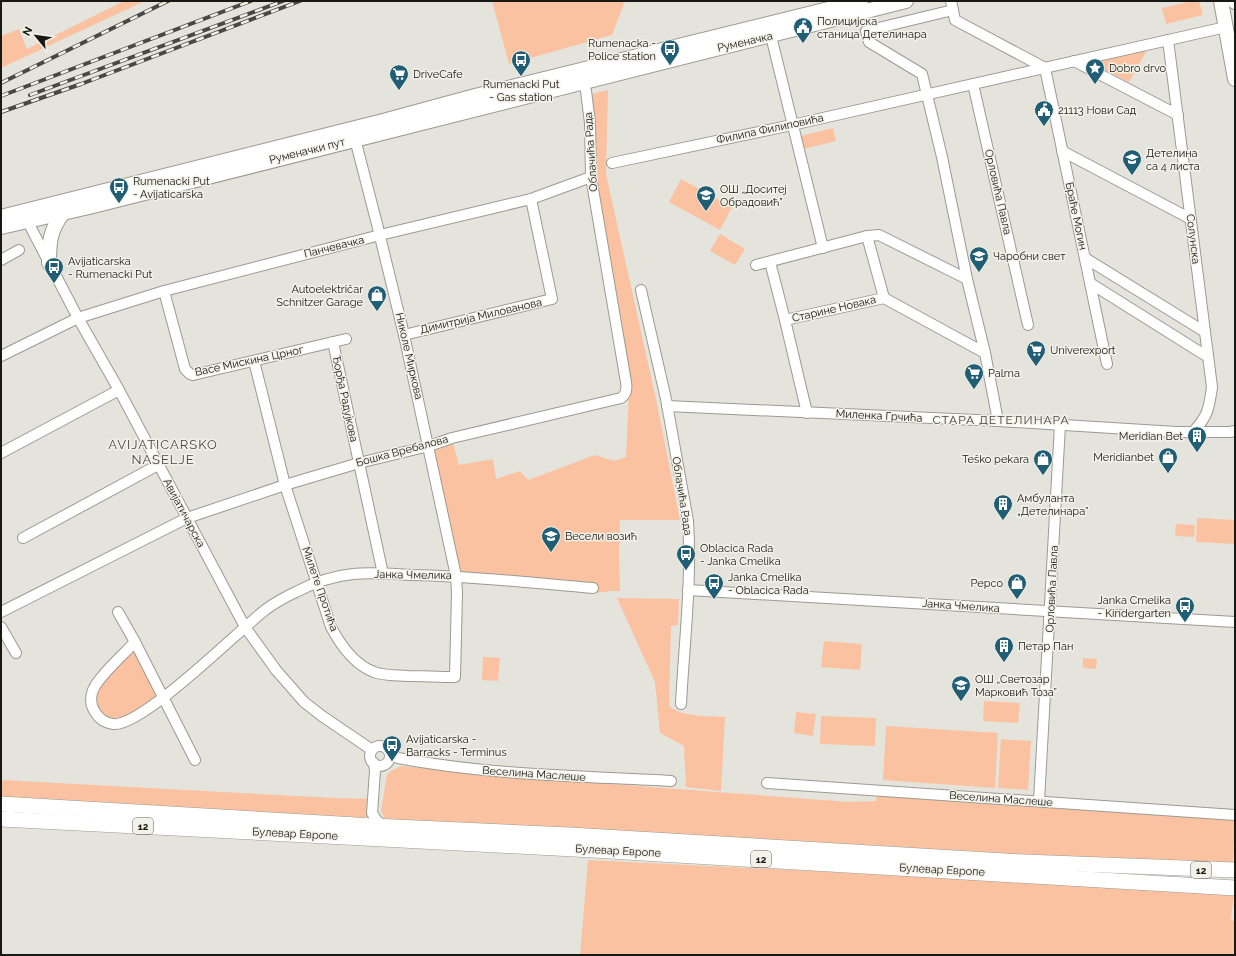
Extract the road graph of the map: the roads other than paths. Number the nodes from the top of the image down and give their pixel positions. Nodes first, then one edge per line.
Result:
1 (861, 1) edge
2 (906, 1) edge
3 (1221, 1) edge
4 (952, 6) edge
5 (1226, 27) junction
6 (771, 36) junction
7 (1168, 40) junction
8 (1074, 61) junction
9 (1045, 68) junction
10 (582, 76) junction
11 (1235, 79) edge
12 (973, 84) junction
13 (927, 94) junction
14 (1178, 115) junction
15 (792, 125) junction
16 (355, 139) junction
17 (1062, 151) junction
18 (612, 163) dead end
19 (591, 177) junction
20 (531, 199) junction
21 (45, 206) junction
22 (63, 213) junction
23 (1, 217) edge
24 (1191, 219) junction
25 (30, 220) junction
26 (1, 227) edge
27 (380, 235) junction
28 (868, 236) junction
29 (823, 248) junction
30 (19, 250) dead end
31 (1085, 258) junction
32 (1, 260) edge
33 (770, 262) junction
34 (49, 263) junction
35 (756, 265) dead end
36 (967, 279) junction
37 (1090, 283) junction
38 (641, 290) dead end
39 (164, 291) junction
40 (884, 298) junction
41 (78, 318) junction
42 (784, 320) junction
43 (1028, 324) dead end
44 (1205, 332) junction
45 (404, 335) junction
46 (346, 339) dead end
47 (333, 342) junction
48 (985, 353) junction
49 (1, 356) edge
50 (1208, 357) junction
51 (254, 361) junction
52 (1107, 364) dead end
53 (119, 390) junction
54 (621, 398) joint
55 (667, 406) junction
56 (807, 413) junction
57 (998, 422) junction
58 (1060, 425) junction
59 (1235, 431) edge
60 (1193, 432) junction
61 (428, 446) junction
62 (1, 453) edge
63 (359, 463) junction
64 (158, 465) junction
65 (285, 484) junction
66 (187, 518) junction
67 (22, 538) dead end
68 (383, 574) junction
69 (456, 576) junction
70 (317, 582) junction
71 (594, 588) dead end
72 (688, 590) junction
73 (1050, 611) junction
74 (1, 612) edge
75 (118, 612) dead end
76 (1235, 622) edge
77 (1, 627) edge
78 (245, 627) junction
79 (135, 642) junction
80 (16, 653) dead end
81 (163, 698) junction
82 (681, 704) dead end
83 (372, 750) junction
84 (392, 757) junction
85 (195, 760) dead end
86 (376, 767) junction
87 (671, 781) dead end
88 (767, 783) dead end
89 (1039, 801) junction
90 (1, 804) edge
91 (372, 814) junction
92 (1235, 815) edge
93 (1, 819) edge
94 (363, 825) junction
95 (385, 826) junction
96 (1235, 870) edge
97 (1235, 888) edge

1 - 10 main road, Руменачка
2 - 6 main road, Руменачка
3 - 5 main road
4 - 9 street
4 - 13 street
5 - 7 street, Филипа Филиповића
5 - 11 main road
6 - 10 main road, Руменачка
6 - 15 street
7 - 8 street, Филипа Филиповића
7 - 14 street, Солунска
8 - 9 street, Филипа Филиповића
8 - 14 street
9 - 12 street, Филипа Филиповића
9 - 17 street, Браће Могин
10 - 16 main road, Руменачки пут
10 - 19 street, Облачића Рада
10 - 21 main road, Руменачки пут
12 - 13 street, Филипа Филиповића
12 - 43 street, Орловића Павла
13 - 15 street, Филипа Филиповића
13 - 36 street
14 - 24 street, Солунска
15 - 18 street, Филипа Филиповића
15 - 29 street
16 - 22 main road, Руменачки пут
16 - 27 street, Николе Миркова
17 - 24 street
17 - 31 street, Браће Могин
19 - 20 street, Панчевачка
19 - 54 street, Облачића Рада
20 - 27 street, Панчевачка
20 - 45 street, Димитрија Милованова
21 - 23 main road, Руменачки пут
21 - 25 street, Руменачки пут
22 - 25 main road, Руменачки пут
22 - 34 main road
24 - 44 street, Солунска
25 - 26 main road, Руменачки пут
25 - 34 street, Авијатичарска
27 - 39 street, Панчевачка
27 - 45 street, Николе Миркова
28 - 29 street
28 - 36 street
28 - 40 street, Старине Новака
29 - 33 street
30 - 32 street
31 - 37 street, Браће Могин
31 - 44 street
33 - 35 street
33 - 42 street, Старине Новака
34 - 41 street, Авијатичарска
36 - 48 street
37 - 50 street
37 - 52 street, Браће Могин
38 - 55 street, Облачића Рада
39 - 41 street, Панчевачка
39 - 51 street, Васе Мискина Црног
40 - 42 street, Старине Новака
40 - 48 street
41 - 49 street, Панчевачка
41 - 53 street, Авијатичарска
42 - 56 street
44 - 50 street, Солунска
45 - 61 street, Николе Миркова
46 - 47 street, Васе Мискина Црног
47 - 51 street, Васе Мискина Црног
47 - 63 street, Ђорђа Радујкова
48 - 57 street
50 - 60 street, Солунска
51 - 65 street, Милете Протића
53 - 62 street
53 - 64 street, Авијатичарска
54 - 61 street, Бошка Вребалова
55 - 56 street, Миленка Грчића
55 - 72 street, Облачића Рада
56 - 57 street, Миленка Грчића
57 - 58 street, Миленка Грчића
58 - 60 street, Миленка Грчића
58 - 73 street, Орловића Павла
59 - 60 street, Миленка Грчића
61 - 63 street, Бошка Вребалова
61 - 69 street, Николе Миркова
63 - 65 street, Бошка Вребалова
63 - 68 street, Ђорђа Радујкова
64 - 66 street, Авијатичарска
64 - 67 street
65 - 66 street, Бошка Вребалова
65 - 70 street, Милете Протића
66 - 74 street, Бошка Вребалова
66 - 78 street, Авијатичарска
68 - 69 street, Јанка Чмелика
68 - 70 street, Јанка Чмелика
69 - 70 street, Милете Протића
69 - 71 street, Јанка Чмелика
70 - 78 street, Јанка Чмелика
72 - 73 street, Јанка Чмелика
72 - 82 street, Облачића Рада
73 - 76 street, Јанка Чмелика
73 - 89 street, Орловића Павла
75 - 79 street
77 - 80 street
78 - 81 street, Јанка Чмелика
78 - 83 street, Авијатичарска
79 - 81 street
79 - 81 street, Јанка Чмелика
81 - 85 street
83 - 84 street, Авијатичарска
83 - 86 street
84 - 86 street
84 - 87 street, Веселина Маслеше
86 - 91 street
88 - 89 street, Веселина Маслеше
89 - 92 street, Веселина Маслеше
90 - 94 main road, Булевар Европе / 12
91 - 94 street
91 - 95 street
93 - 97 main road, Булевар Европе / 12
94 - 95 main road, Булевар Европе / 12
95 - 96 main road, Булевар Европе / 12

